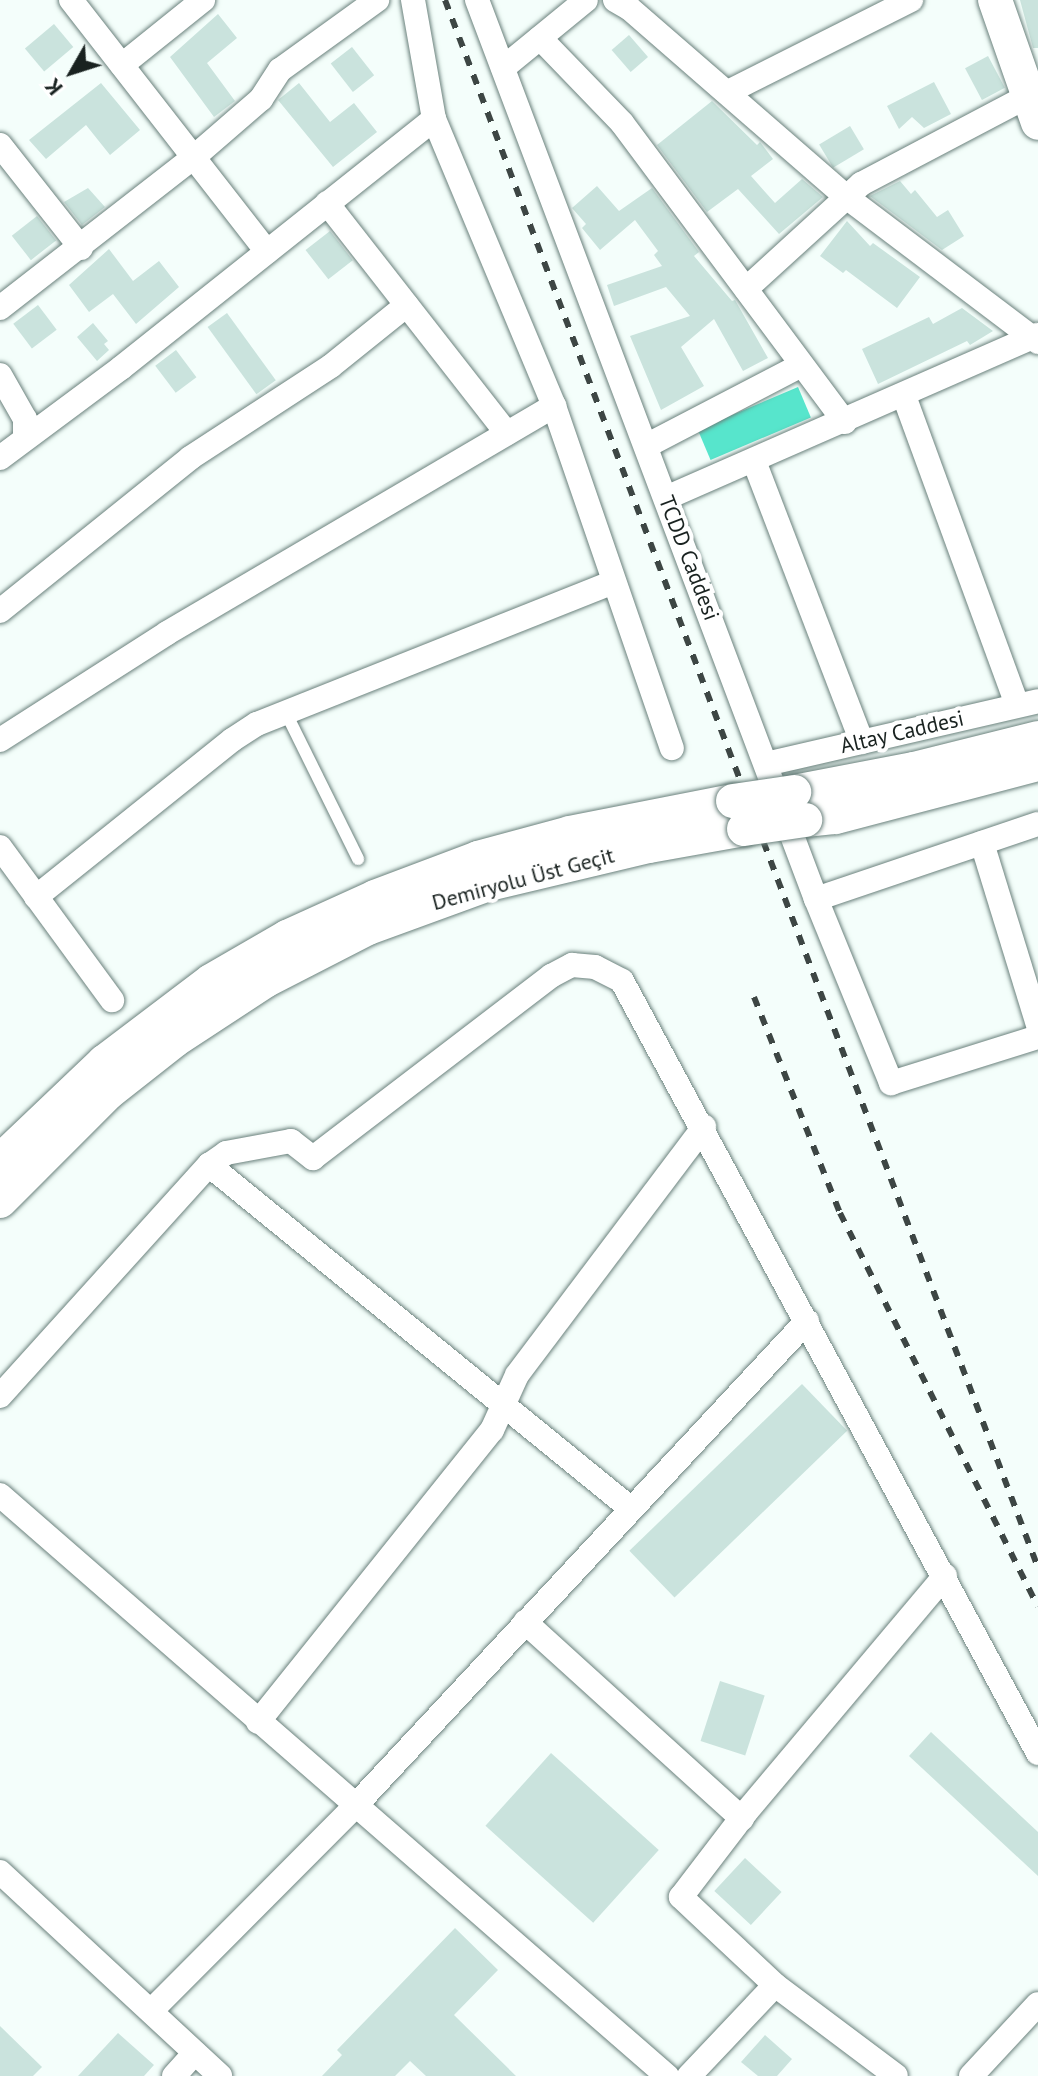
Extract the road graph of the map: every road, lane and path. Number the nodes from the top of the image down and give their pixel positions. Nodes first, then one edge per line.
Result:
1 (71, 0) edge
2 (203, 0) edge
3 (377, 0) edge
4 (413, 0) edge
5 (477, 0) edge
6 (586, 0) edge
7 (911, 0) edge
8 (995, 0) edge
9 (628, 3) edge
10 (540, 38) junction
11 (122, 65) junction
12 (503, 68) junction
13 (728, 92) junction
14 (1031, 93) edge
15 (434, 119) junction
16 (0, 145) edge
17 (194, 157) junction
18 (845, 196) junction
19 (327, 203) junction
20 (81, 248) junction
21 (267, 252) junction
22 (746, 289) junction
23 (407, 305) junction
24 (0, 308) edge
25 (1036, 338) edge
26 (800, 366) junction
27 (0, 375) edge
28 (904, 396) junction
29 (554, 406) junction
30 (845, 422) junction
31 (507, 433) junction
32 (25, 438) junction
33 (646, 446) junction
34 (0, 458) edge
35 (754, 461) junction
36 (666, 498) junction
37 (613, 582) junction
38 (0, 611) edge
39 (1028, 703) edge
40 (286, 713) junction
41 (1038, 738) edge
42 (0, 740) edge
43 (862, 742) junction
44 (672, 748) dead end
45 (766, 764) junction
46 (1038, 764) edge
47 (800, 806) junction
48 (739, 815) junction
49 (1038, 824) edge
50 (982, 843) junction
51 (358, 859) dead end
52 (7, 862) edge
53 (36, 897) junction
54 (816, 899) junction
55 (112, 1000) dead end
56 (1038, 1025) edge
57 (1038, 1037) edge
58 (704, 1127) junction
59 (0, 1161) edge
60 (209, 1165) junction
61 (0, 1201) edge
62 (807, 1321) junction
63 (0, 1396) edge
64 (504, 1403) junction
65 (0, 1495) edge
66 (630, 1508) junction
67 (945, 1576) junction
68 (525, 1622) junction
69 (258, 1722) junction
70 (1038, 1753) edge
71 (355, 1806) junction
72 (742, 1819) junction
73 (0, 1872) edge
74 (775, 1985) junction
75 (1038, 2004) edge
76 (151, 2011) junction
77 (195, 2053) junction
78 (174, 2076) edge
79 (220, 2076) edge
80 (667, 2076) edge
81 (689, 2076) edge
82 (896, 2076) edge
83 (971, 2076) edge

1 - 11 street
2 - 11 street
3 - 17 street
4 - 15 street
5 - 12 street, TCDD Caddesi
6 - 10 street
7 - 13 street
8 - 14 main road
9 - 13 street
10 - 12 street
10 - 22 street
11 - 17 street
12 - 33 street, TCDD Caddesi
13 - 18 street
14 - 18 street
15 - 19 street
15 - 29 street
16 - 20 street
17 - 20 street
17 - 21 street
18 - 22 street
18 - 25 street
19 - 21 street
19 - 23 street
20 - 24 street
21 - 32 street
22 - 26 street
23 - 31 street
23 - 38 street
25 - 28 street
26 - 30 street
26 - 33 street
27 - 32 street
28 - 30 street
28 - 39 street
29 - 31 street
29 - 37 street
30 - 35 street
31 - 42 street
32 - 34 street
33 - 36 street, TCDD Caddesi
35 - 36 street
35 - 43 street
36 - 45 street, TCDD Caddesi
37 - 40 street
37 - 44 street
39 - 43 street, Altay Caddesi
40 - 51 lane
40 - 53 street
41 - 47 main road, Demiryolu Üst Geçit
43 - 45 street, Altay Caddesi
45 - 54 street, TCDD Caddesi
46 - 47 main road, Demiryolu Üst Geçit
47 - 48 main road, Demiryolu Üst Geçit, bridge
48 - 59 main road, Demiryolu Üst Geçit
48 - 61 main road, Demiryolu Üst Geçit
49 - 50 street
50 - 54 street
50 - 56 street
52 - 53 street
53 - 55 street
54 - 57 street, TCDD Caddesi
58 - 60 street
58 - 62 street
58 - 64 street
60 - 63 street
60 - 64 street
62 - 66 street
62 - 67 street
64 - 66 street
64 - 69 street
65 - 69 street
66 - 68 street
67 - 70 street
67 - 72 street
68 - 71 street
68 - 72 street
69 - 71 street
71 - 76 street
71 - 80 street
72 - 74 street
73 - 76 street
74 - 81 street
74 - 82 street
75 - 83 street
76 - 77 street
77 - 78 street
77 - 79 street

